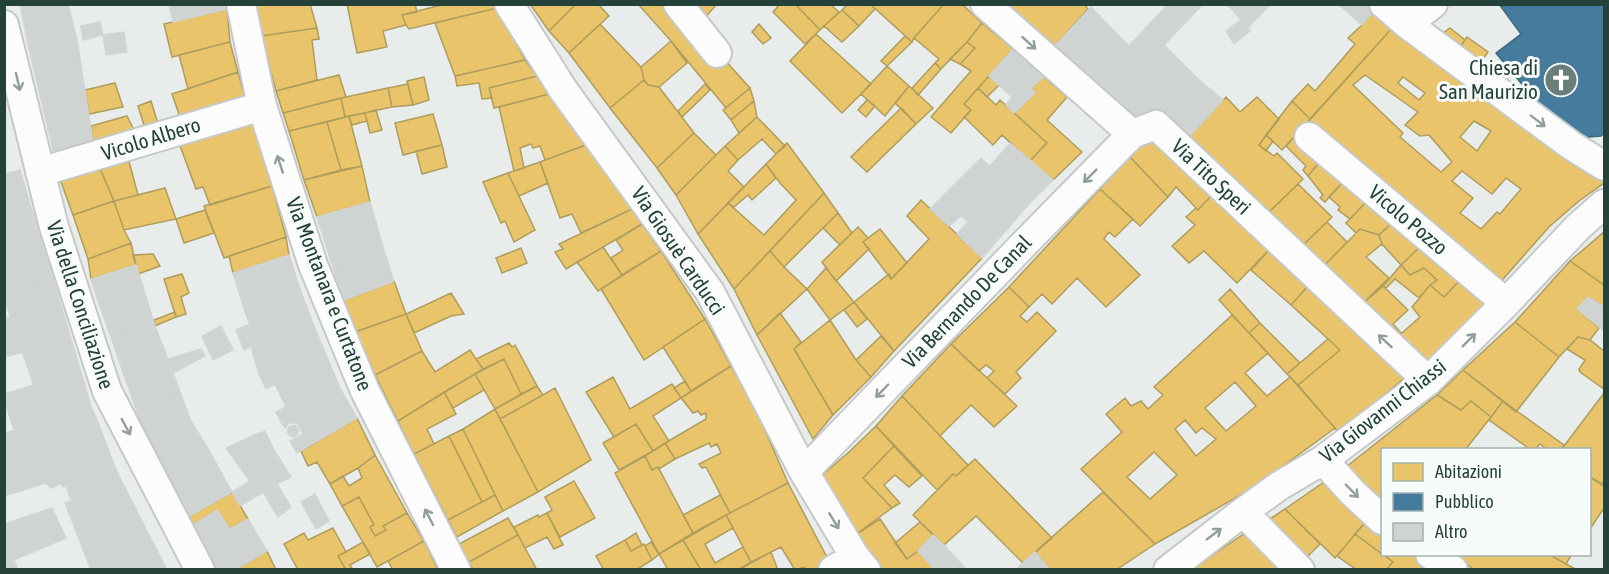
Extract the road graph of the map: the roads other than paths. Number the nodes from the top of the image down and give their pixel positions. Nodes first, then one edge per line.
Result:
1 (241, 4) edge
2 (509, 4) edge
3 (678, 4) edge
4 (985, 4) edge
5 (1384, 4) edge
6 (1433, 4) edge
7 (1407, 24) junction
8 (4, 25) edge
9 (717, 53) dead end
10 (262, 105) junction
11 (1132, 134) junction
12 (1309, 137) dead end
13 (1605, 166) edge
14 (40, 172) junction
15 (1605, 204) edge
16 (1506, 303) junction
17 (1428, 381) junction
18 (1323, 460) junction
19 (804, 472) junction
20 (1243, 512) junction
21 (1381, 518) edge
22 (1432, 556) edge
23 (851, 565) edge
24 (200, 570) edge
25 (456, 570) edge
26 (1168, 570) edge
27 (1300, 570) edge
28 (1453, 570) edge

1 - 10 street, Via Montanara e Curtatone
2 - 19 street, Via Giosuè Carducci
3 - 9 street
4 -> 11 street
5 - 7 street
6 - 7 street
7 -> 13 street
8 -> 14 street, Via della Conciliazione
10 - 14 street, Vicolo Albero
25 -> 10 street, Via Montanara e Curtatone
17 -> 11 street, Via Tito Speri
11 -> 19 street, Via Bernando De Canal
12 - 16 street, Vicolo Pozzo
14 -> 24 street, Via della Conciliazione
15 - 16 street, Via Giovanni Chiassi
17 -> 16 street, Via Giovanni Chiassi
17 - 18 street, Via Giovanni Chiassi
18 - 20 street, Via Giovanni Chiassi
18 -> 21 street
19 -> 23 street, Via Giosuè Carducci
26 -> 20 street, Via Giovanni Chiassi
20 - 27 street
22 - 28 street

